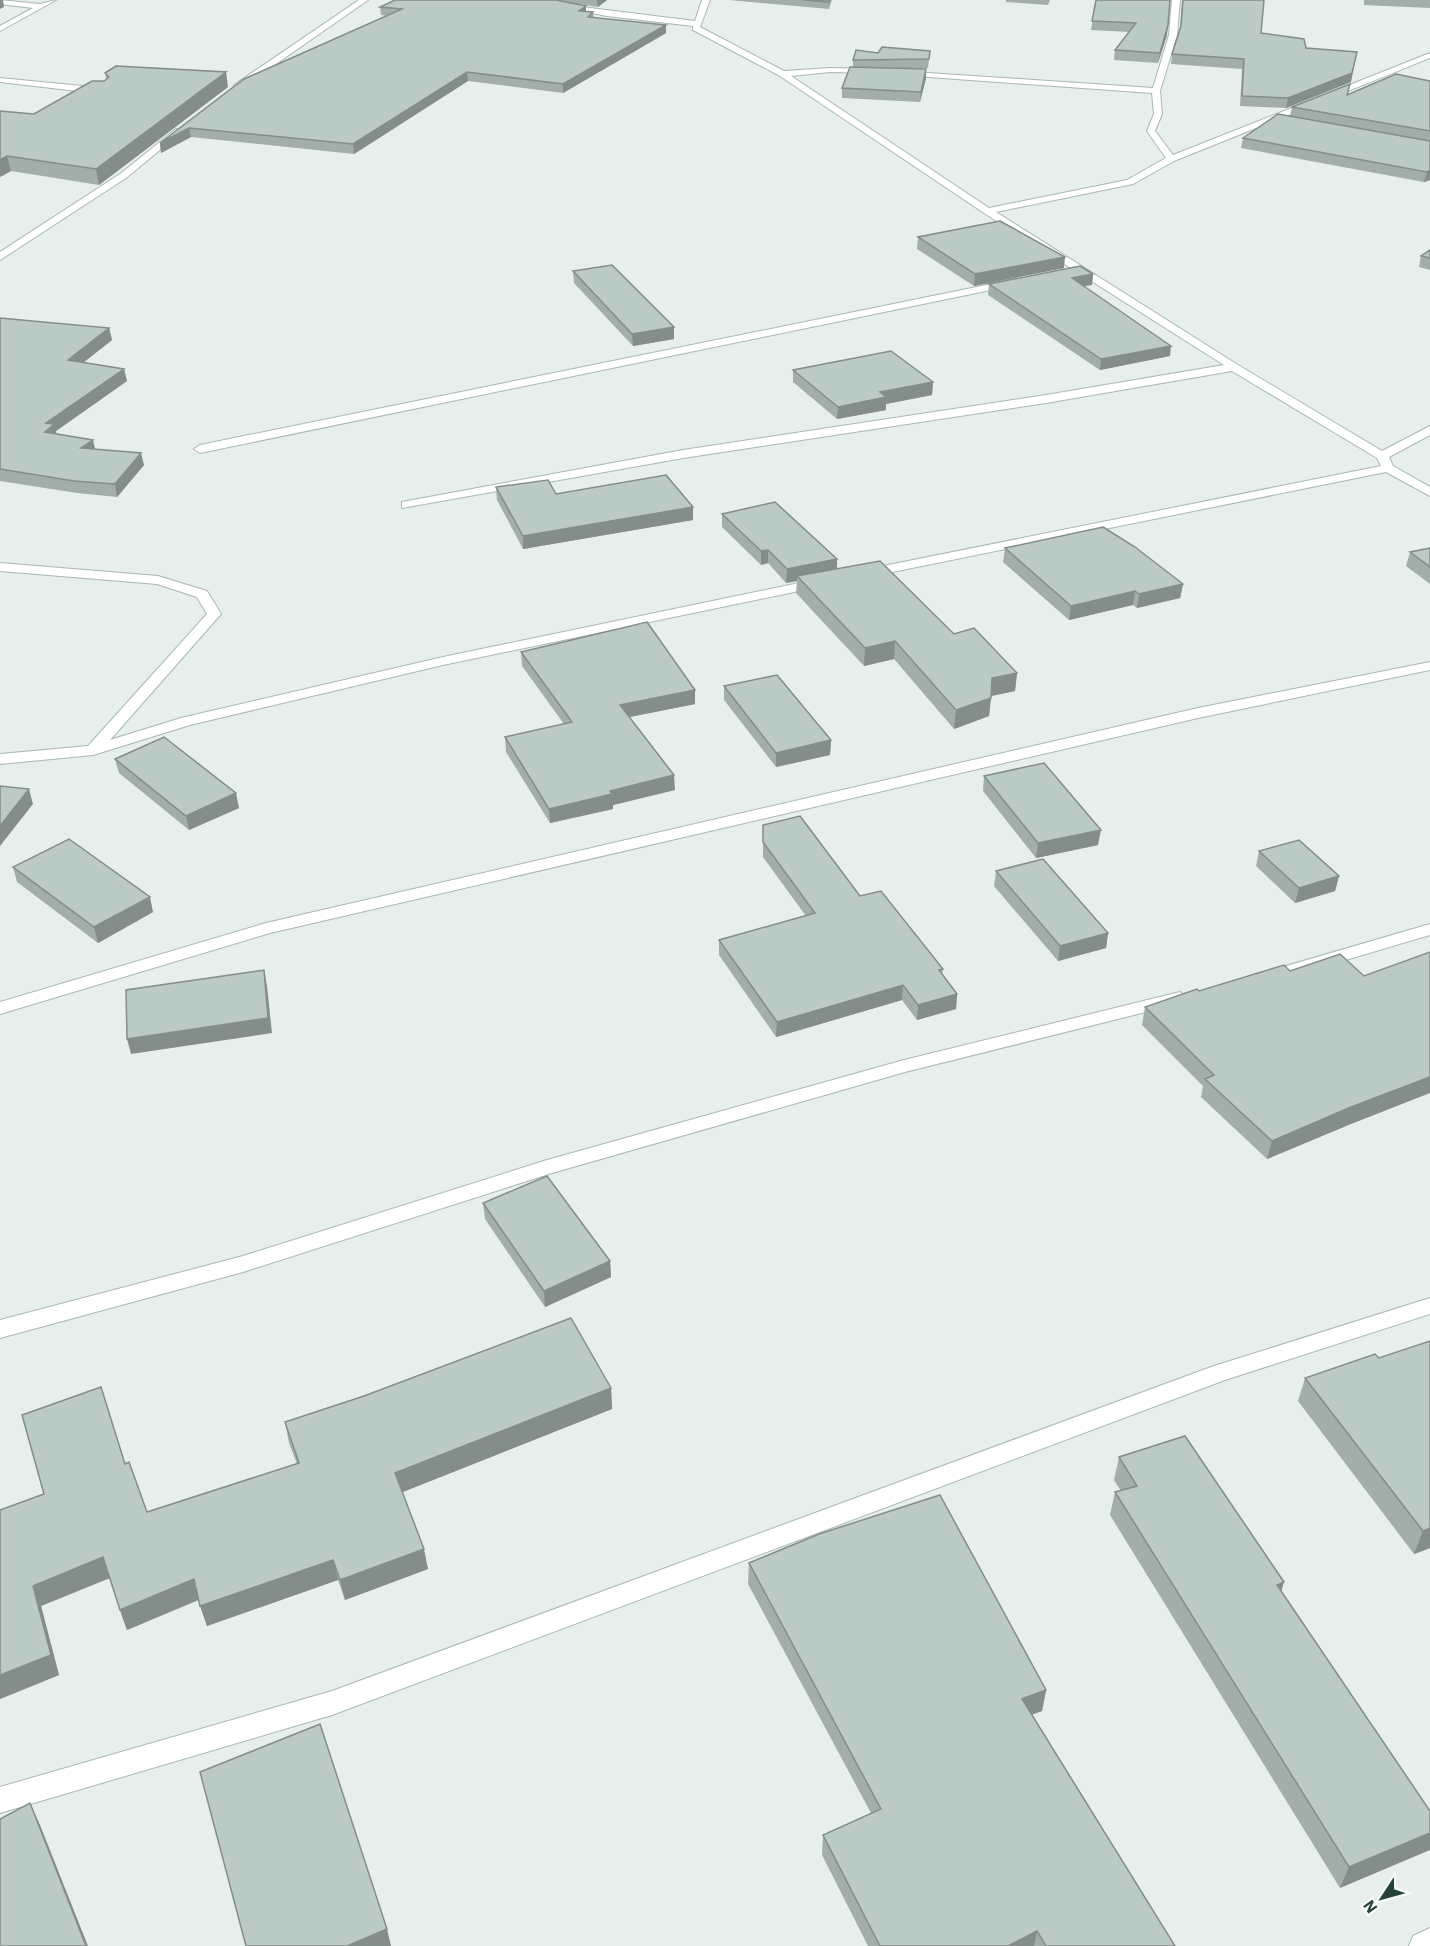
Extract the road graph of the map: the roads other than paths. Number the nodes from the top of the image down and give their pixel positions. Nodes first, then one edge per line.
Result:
1 (52, 0) edge
2 (364, 0) edge
3 (530, 0) edge
4 (706, 0) edge
5 (1176, 0) edge
6 (0, 2) edge
7 (40, 6) junction
8 (698, 24) junction
9 (0, 29) edge
10 (1430, 55) edge
11 (783, 74) junction
12 (0, 80) edge
13 (105, 91) edge
14 (232, 91) edge
15 (1156, 91) junction
16 (1270, 118) junction
17 (1293, 122) edge
18 (186, 125) edge
19 (1171, 159) junction
20 (987, 211) junction
21 (0, 257) edge
22 (1081, 270) junction
23 (1058, 274) edge
24 (1024, 281) edge
25 (1234, 367) junction
26 (1430, 430) edge
27 (200, 449) dead end
28 (1385, 462) junction
29 (1430, 492) edge
30 (407, 505) dead end
31 (0, 567) edge
32 (1430, 666) edge
33 (93, 750) junction
34 (0, 759) edge
35 (1430, 929) edge
36 (1249, 983) edge
37 (1204, 993) edge
38 (0, 1008) edge
39 (1430, 1306) edge
40 (0, 1329) edge
41 (0, 1800) edge
42 (1430, 1942) edge
43 (1423, 1946) edge

1 - 7 street
2 - 14 street
3 - 8 street
4 - 8 street
5 - 15 street
6 - 7 street
7 - 9 street
8 - 11 street
10 - 16 street
11 - 15 street
11 - 20 street
12 - 13 street
15 - 19 street
16 - 17 street
16 - 19 street
18 - 21 street
19 - 20 street
20 - 22 street
22 - 23 street
22 - 25 street
24 - 27 street
25 - 28 street
25 - 30 street
26 - 28 street
28 - 29 street
28 - 33 street
31 - 33 street
32 - 38 street
33 - 34 street
35 - 36 street
37 - 40 street
39 - 41 street
42 - 43 street

